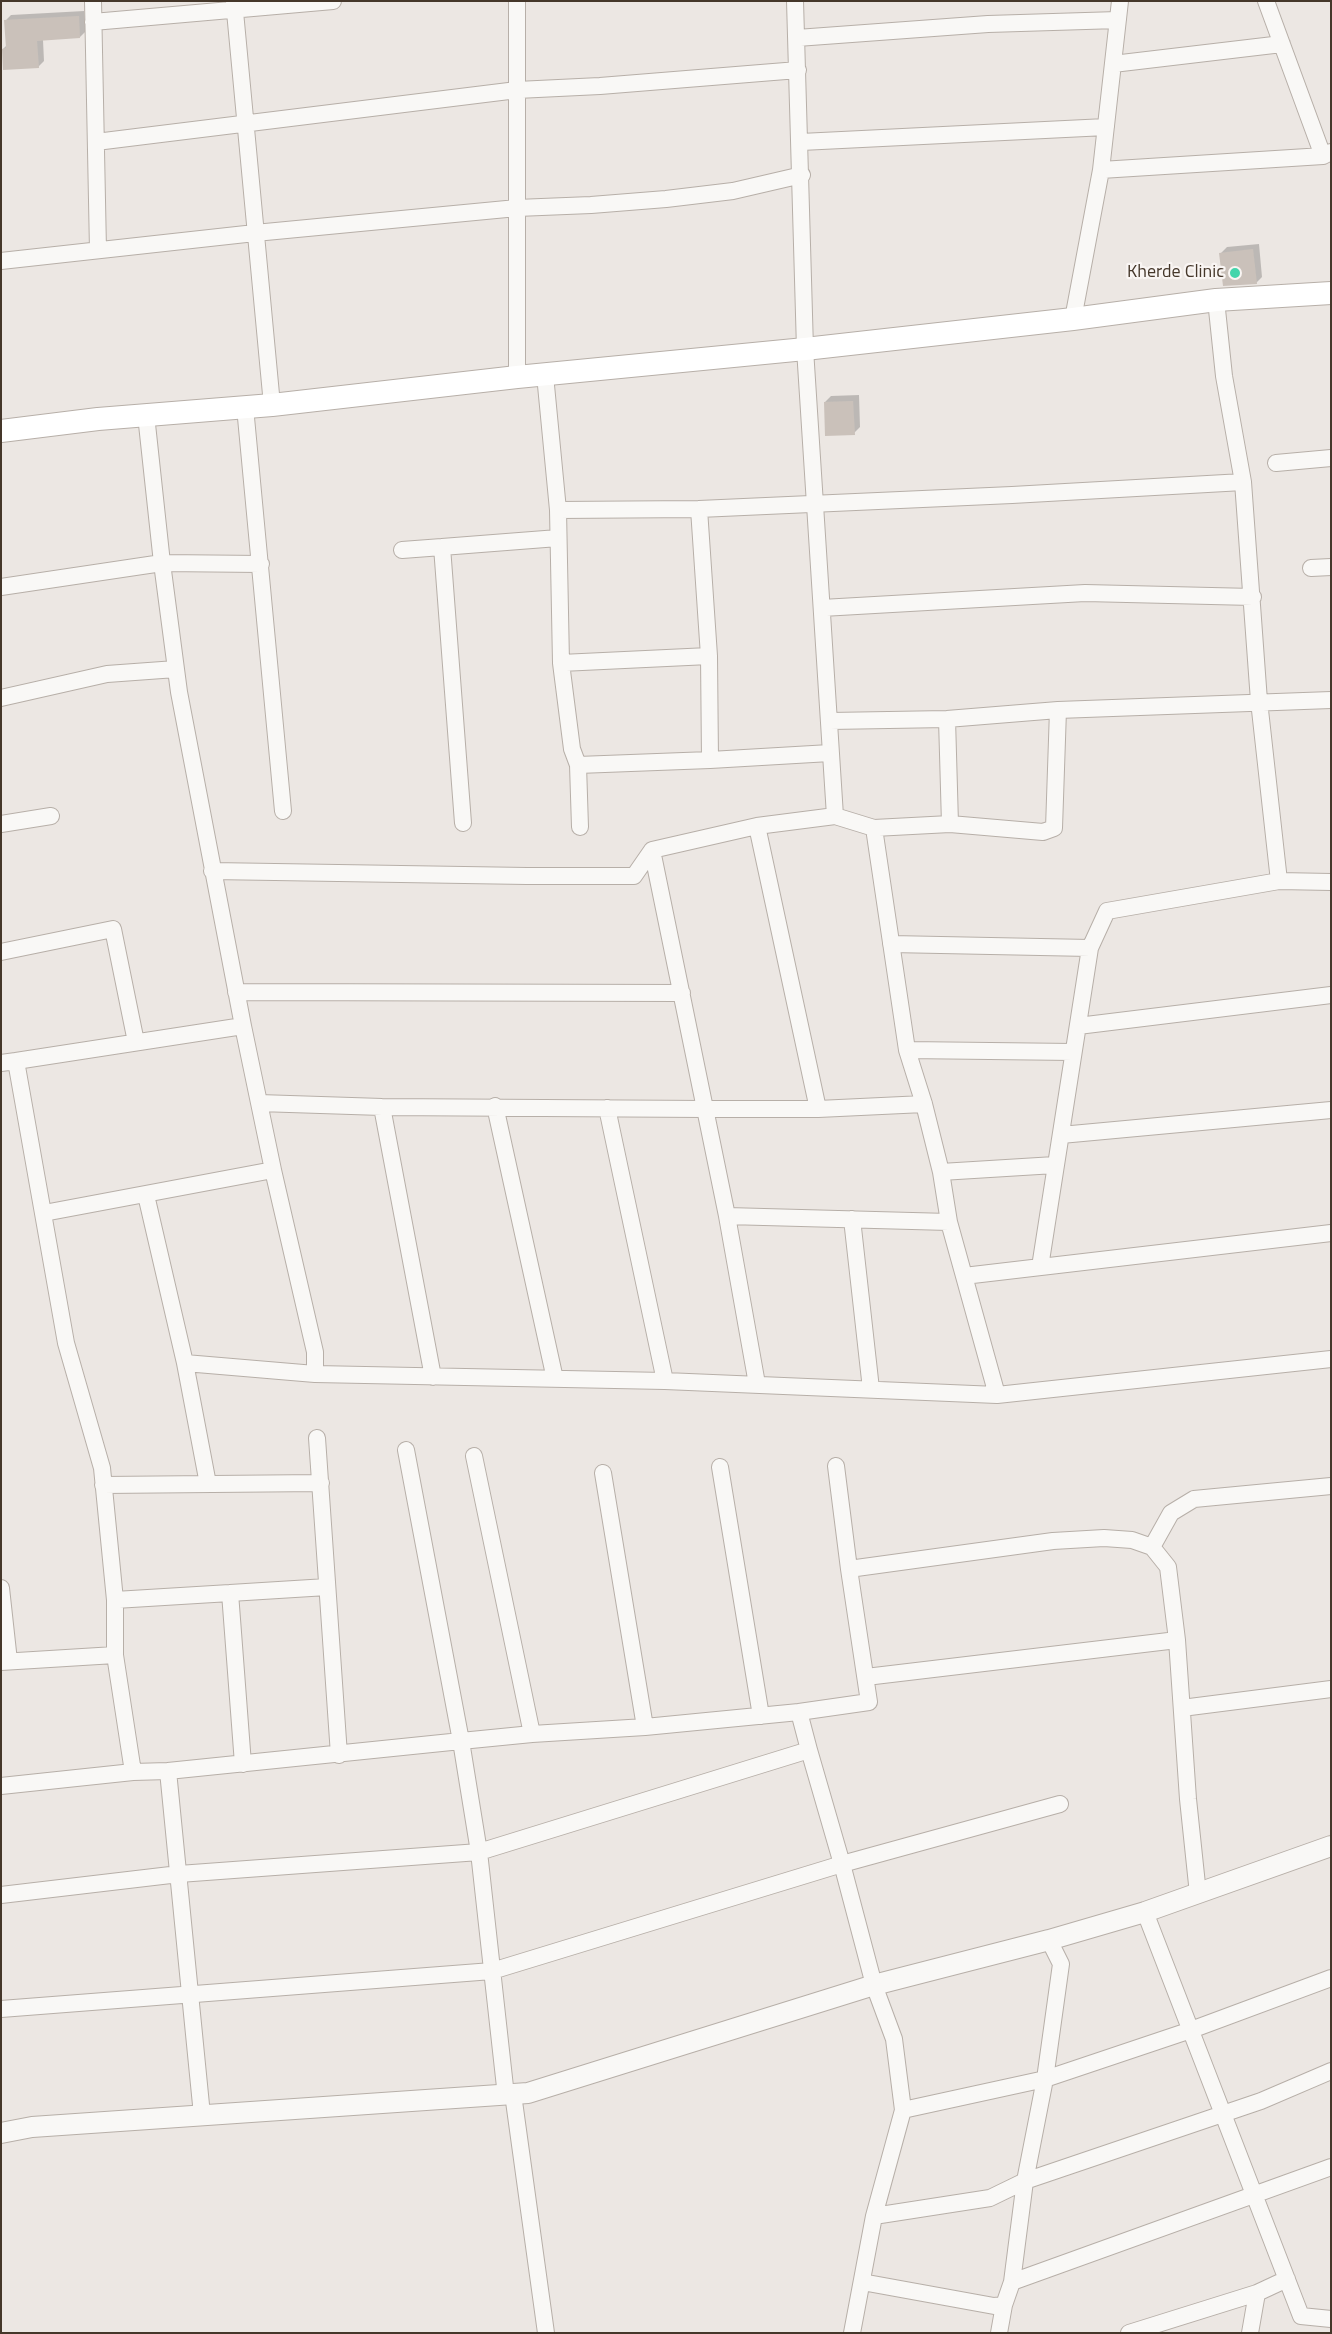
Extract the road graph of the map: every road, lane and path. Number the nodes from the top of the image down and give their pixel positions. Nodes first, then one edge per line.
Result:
1 (93, 1) edge
2 (333, 1) edge
3 (516, 1) edge
4 (795, 1) edge
5 (1120, 1) edge
6 (1266, 1) edge
7 (235, 6) edge
8 (1118, 20) junction
9 (93, 22) junction
10 (797, 38) junction
11 (1282, 44) junction
12 (1113, 64) junction
13 (798, 70) junction
14 (517, 90) junction
15 (245, 123) junction
16 (1106, 127) junction
17 (96, 142) junction
18 (801, 142) junction
19 (1327, 154) edge
20 (1101, 170) junction
21 (802, 175) junction
22 (517, 208) junction
23 (255, 233) junction
24 (98, 250) junction
25 (1, 261) edge
26 (1331, 293) edge
27 (1216, 300) junction
28 (1072, 319) junction
29 (805, 349) junction
30 (545, 374) junction
31 (517, 377) junction
32 (272, 405) junction
33 (245, 407) junction
34 (146, 415) junction
35 (1, 421) edge
36 (2, 431) edge
37 (1331, 458) edge
38 (1276, 463) dead end
39 (1243, 482) junction
40 (814, 504) junction
41 (699, 509) junction
42 (558, 510) junction
43 (558, 538) junction
44 (442, 547) junction
45 (402, 550) dead end
46 (162, 563) junction
47 (261, 564) junction
48 (1331, 567) edge
49 (1312, 568) dead end
50 (1, 587) edge
51 (1253, 596) junction
52 (822, 608) junction
53 (709, 656) junction
54 (561, 663) junction
55 (176, 669) junction
56 (1, 698) edge
57 (1331, 700) edge
58 (1259, 701) junction
59 (1058, 710) junction
60 (947, 719) junction
61 (830, 721) junction
62 (830, 752) junction
63 (710, 760) junction
64 (578, 765) junction
65 (283, 812) dead end
66 (51, 816) dead end
67 (835, 816) junction
68 (463, 823) dead end
69 (1, 824) edge
70 (950, 824) junction
71 (757, 826) junction
72 (580, 827) dead end
73 (874, 828) junction
74 (652, 850) junction
75 (212, 871) junction
76 (1279, 881) junction
77 (1331, 882) edge
78 (891, 944) junction
79 (1090, 948) junction
80 (1, 952) edge
81 (236, 992) junction
82 (682, 993) junction
83 (1331, 995) edge
84 (243, 1026) junction
85 (1078, 1026) junction
86 (136, 1042) junction
87 (907, 1050) junction
88 (1073, 1052) junction
89 (9, 1062) edge
90 (259, 1103) junction
91 (924, 1104) junction
92 (495, 1106) junction
93 (382, 1107) junction
94 (607, 1108) junction
95 (705, 1109) junction
96 (818, 1109) junction
97 (1331, 1110) edge
98 (1060, 1135) junction
99 (1055, 1166) junction
100 (273, 1170) junction
101 (941, 1172) junction
102 (146, 1195) junction
103 (44, 1213) junction
104 (727, 1216) junction
105 (852, 1219) junction
106 (949, 1222) junction
107 (1331, 1233) edge
108 (1040, 1266) junction
109 (964, 1276) junction
110 (1331, 1359) edge
111 (185, 1363) junction
112 (315, 1374) junction
113 (434, 1377) junction
114 (555, 1379) junction
115 (665, 1381) junction
116 (757, 1384) junction
117 (871, 1389) junction
118 (997, 1395) junction
119 (317, 1438) dead end
120 (406, 1450) dead end
121 (474, 1456) dead end
122 (836, 1466) dead end
123 (720, 1467) dead end
124 (603, 1473) dead end
125 (321, 1483) junction
126 (208, 1484) junction
127 (103, 1485) junction
128 (1331, 1486) edge
129 (1152, 1547) junction
130 (849, 1569) junction
131 (327, 1587) junction
132 (1, 1588) edge
133 (230, 1593) junction
134 (115, 1600) junction
135 (1178, 1640) junction
136 (115, 1655) junction
137 (5, 1662) edge
138 (866, 1677) junction
139 (1331, 1689) edge
140 (1182, 1708) junction
141 (799, 1712) junction
142 (761, 1716) junction
143 (644, 1727) junction
144 (532, 1734) junction
145 (460, 1741) junction
146 (809, 1750) junction
147 (339, 1754) junction
148 (242, 1764) junction
149 (168, 1771) junction
150 (133, 1772) junction
151 (1, 1786) edge
152 (1060, 1804) dead end
153 (1331, 1846) edge
154 (479, 1852) junction
155 (842, 1864) junction
156 (179, 1874) junction
157 (1198, 1894) junction
158 (1, 1895) edge
159 (1145, 1912) junction
160 (1050, 1940) junction
161 (492, 1971) junction
162 (1331, 1978) edge
163 (874, 1985) junction
164 (190, 1993) junction
165 (1, 2009) edge
166 (1191, 2030) junction
167 (1331, 2071) edge
168 (1045, 2079) junction
169 (510, 2095) junction
170 (903, 2110) junction
171 (1222, 2112) junction
172 (202, 2115) junction
173 (1, 2133) edge
174 (1331, 2167) edge
175 (1024, 2181) junction
176 (1254, 2194) junction
177 (874, 2216) junction
178 (1287, 2279) junction
179 (862, 2282) junction
180 (1012, 2282) junction
181 (1257, 2293) junction
182 (1004, 2305) junction
183 (1331, 2319) edge
184 (1172, 2326) edge
185 (546, 2333) edge
186 (852, 2333) edge
187 (999, 2333) edge
188 (1129, 2333) edge
189 (1250, 2333) edge

1 - 9 street
2 - 7 street
3 - 14 street
4 - 10 street
5 - 8 street
6 - 11 street
7 - 9 street
7 - 15 street
8 - 10 street
8 - 12 street
9 - 17 street
10 - 13 street
11 - 12 street
11 - 19 street
12 - 16 street
13 - 14 street
13 - 18 street
14 - 15 street
14 - 22 street
15 - 17 street
15 - 23 street
16 - 18 street
16 - 20 street
17 - 24 street
18 - 21 street
19 - 20 street
20 - 28 street
21 - 22 street
21 - 29 street
22 - 23 street
22 - 31 street
23 - 24 street
23 - 32 street
24 - 25 street
26 - 27 main road
27 - 28 main road
27 - 39 street
28 - 29 main road
29 - 30 main road
29 - 40 street
30 - 31 main road
30 - 42 street
31 - 32 main road
32 - 33 main road
33 - 34 main road
33 - 47 street
34 - 36 main road
34 - 46 street
35 - 36 street
37 - 38 street
39 - 40 street
39 - 51 street
40 - 41 street
40 - 52 street
41 - 42 street
41 - 53 street
42 - 43 street
43 - 44 street
43 - 54 street
44 - 45 street
44 - 68 street
46 - 47 street
46 - 50 street
46 - 55 street
47 - 65 street
48 - 49 street
51 - 52 street
51 - 58 street
52 - 61 street
53 - 54 street
53 - 63 street
54 - 64 street
55 - 56 street
55 - 75 street
57 - 58 street
58 - 59 street
58 - 76 street
59 - 60 street
59 - 70 street
60 - 61 street
60 - 70 street
61 - 62 street
62 - 63 street
62 - 67 street
63 - 64 street
64 - 72 street
66 - 69 street
67 - 71 street
67 - 73 street
70 - 73 street
71 - 74 street
71 - 96 street
73 - 78 street
74 - 75 street
74 - 82 street
75 - 81 street
76 - 77 street
76 - 79 street
78 - 79 street
78 - 87 street
79 - 85 street
80 - 86 street
81 - 82 street
81 - 84 street
82 - 95 street
83 - 85 street
84 - 86 street
84 - 90 street
85 - 88 street
86 - 89 street
87 - 88 street
87 - 91 street
88 - 98 street
89 - 103 street
90 - 93 street
90 - 100 street
91 - 96 street
91 - 101 street
92 - 93 street
92 - 94 street
92 - 114 street
93 - 113 street
94 - 95 street
94 - 115 street
95 - 96 street
95 - 104 street
97 - 98 street
98 - 99 street
99 - 101 street
99 - 108 street
100 - 102 street
100 - 112 street
101 - 106 street
102 - 103 street
102 - 111 street
103 - 127 street
104 - 105 street
104 - 116 street
105 - 106 street
105 - 117 street
106 - 109 street
107 - 108 street
108 - 109 street
109 - 118 street
110 - 118 street
111 - 112 street
111 - 126 street
112 - 113 street
113 - 114 street
114 - 115 street
115 - 116 street
116 - 117 street
117 - 118 street
119 - 125 street
120 - 145 street
121 - 144 street
122 - 130 street
123 - 142 street
124 - 143 street
125 - 126 street
125 - 131 street
126 - 127 street
127 - 134 street
128 - 129 street
129 - 130 street
129 - 135 street
130 - 138 street
131 - 133 street
131 - 147 street
132 - 137 street
133 - 134 street
133 - 148 street
134 - 136 street
135 - 138 street
135 - 140 street
136 - 137 street
136 - 150 street
138 - 141 street
139 - 140 street
140 - 157 street
141 - 142 street
141 - 146 street
142 - 143 street
143 - 144 street
144 - 145 street
145 - 147 street
145 - 154 street
146 - 154 street
146 - 155 street
147 - 148 street
148 - 149 street
149 - 150 street
149 - 156 street
150 - 151 street
152 - 155 street
153 - 157 street
154 - 156 street
154 - 161 street
155 - 161 street
155 - 163 street
156 - 158 street
156 - 164 street
157 - 159 street
159 - 160 street
159 - 166 street
160 - 163 street
160 - 168 street
161 - 164 street
161 - 169 street
162 - 166 street
163 - 169 street
163 - 170 street
164 - 165 street
164 - 172 street
166 - 168 street
166 - 171 street
167 - 171 street
168 - 170 street
168 - 175 street
169 - 172 street
169 - 185 street
170 - 177 street
171 - 175 street
171 - 176 street
172 - 173 street
174 - 176 street
175 - 177 street
175 - 180 street
176 - 178 street
176 - 180 street
177 - 179 street
178 - 181 street
178 - 183 street
179 - 182 street
179 - 186 street
180 - 182 street
181 - 184 street
181 - 189 street
182 - 187 street
184 - 188 street

